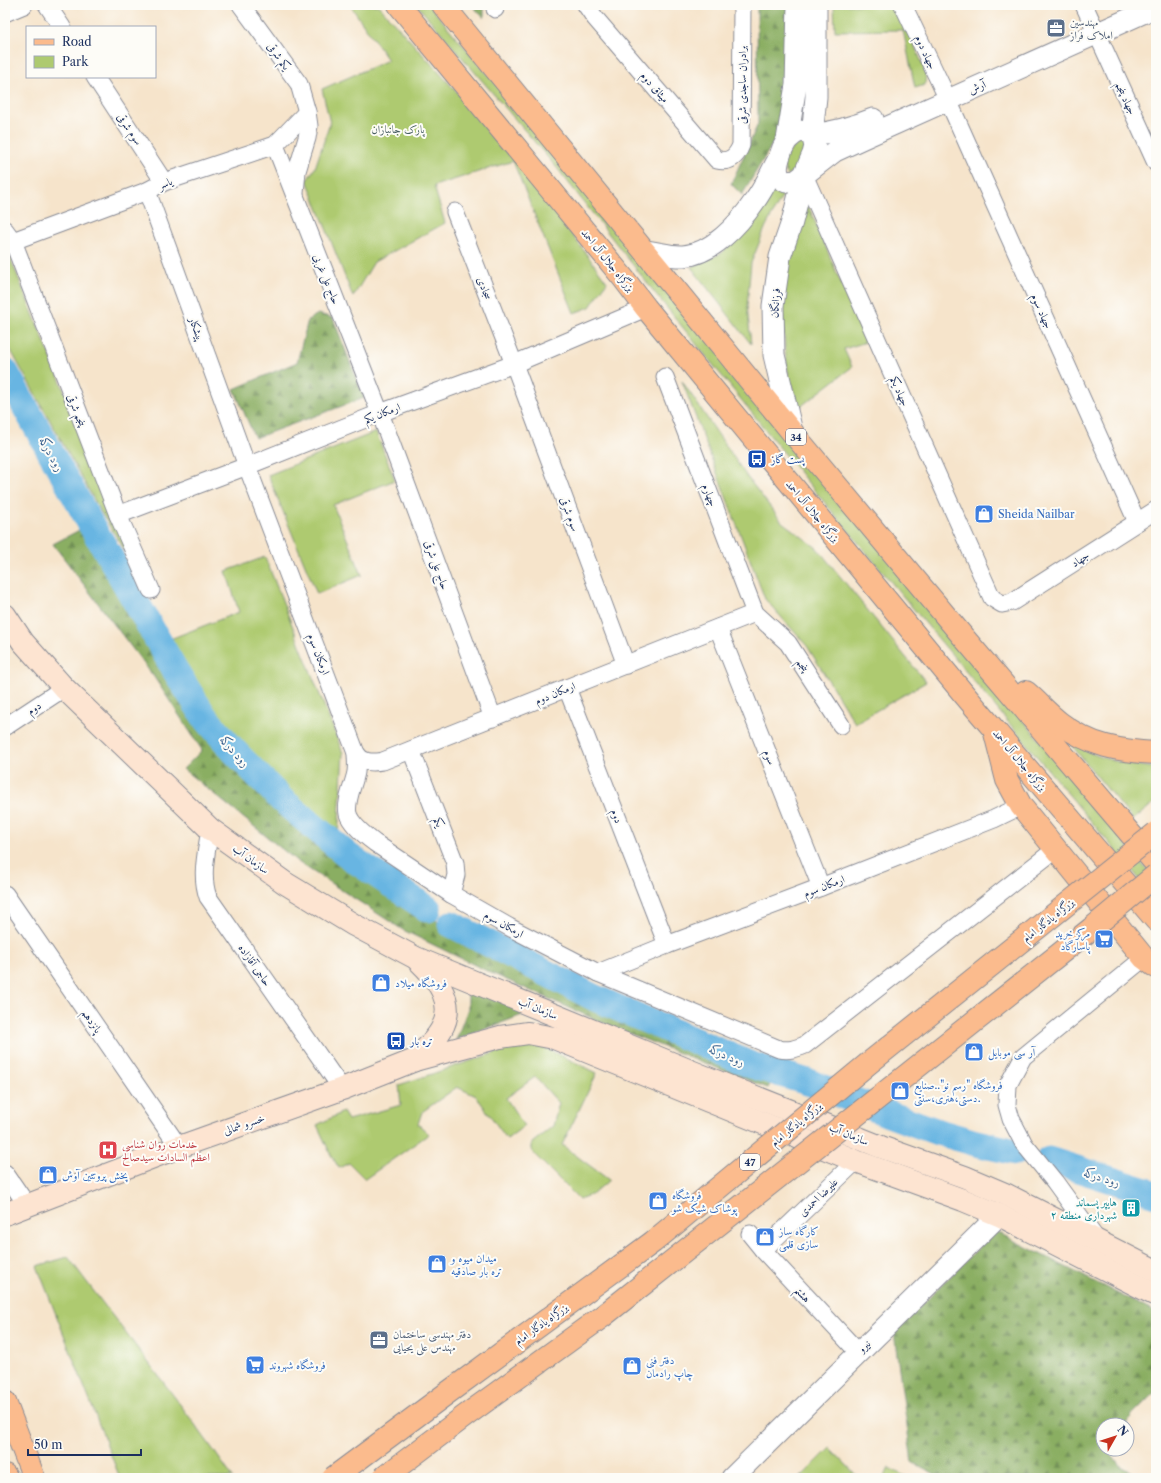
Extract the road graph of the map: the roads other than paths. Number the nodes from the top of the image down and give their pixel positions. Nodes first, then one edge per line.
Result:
1 (24, 5) edge
2 (47, 5) edge
3 (241, 5) edge
4 (399, 5) edge
5 (443, 5) edge
6 (586, 5) edge
7 (742, 5) edge
8 (798, 5) edge
9 (816, 5) edge
10 (903, 5) edge
11 (1130, 5) edge
12 (1156, 7) edge
13 (5, 13) edge
14 (1091, 20) edge
15 (61, 26) edge
16 (96, 78) edge
17 (946, 95) junction
18 (308, 112) junction
19 (812, 135) junction
20 (787, 140) junction
21 (275, 145) junction
22 (728, 160) joint
23 (778, 160) junction
24 (1156, 163) edge
25 (804, 175) junction
26 (164, 182) junction
27 (147, 191) junction
28 (294, 196) junction
29 (455, 212) dead end
30 (9, 236) edge
31 (644, 251) junction
32 (646, 308) junction
33 (514, 364) junction
34 (665, 376) dead end
35 (380, 413) junction
36 (792, 432) junction
37 (247, 466) junction
38 (1156, 510) edge
39 (118, 515) junction
40 (1137, 522) junction
41 (151, 590) dead end
42 (1002, 604) joint
43 (755, 613) junction
44 (5, 615) edge
45 (718, 628) junction
46 (965, 639) junction
47 (626, 665) junction
48 (64, 688) junction
49 (567, 688) junction
50 (493, 718) junction
51 (841, 725) dead end
52 (5, 728) edge
53 (993, 728) junction
54 (411, 750) junction
55 (356, 753) junction
56 (1156, 753) edge
57 (1021, 806) junction
58 (210, 829) junction
59 (1156, 833) edge
60 (1056, 849) junction
61 (1156, 864) edge
62 (1156, 874) edge
63 (822, 887) junction
64 (5, 894) edge
65 (451, 894) junction
66 (1156, 920) edge
67 (667, 945) junction
68 (416, 958) junction
69 (1150, 962) edge
70 (598, 973) junction
71 (415, 1060) junction
72 (680, 1078) junction
73 (342, 1089) junction
74 (179, 1147) junction
75 (881, 1147) junction
76 (861, 1163) junction
77 (5, 1173) edge
78 (27, 1205) junction
79 (5, 1214) edge
80 (999, 1215) junction
81 (750, 1234) dead end
82 (1099, 1242) junction
83 (763, 1250) junction
84 (1156, 1271) edge
85 (1156, 1295) edge
86 (858, 1352) junction
87 (5, 1402) edge
88 (5, 1475) edge
89 (7, 1478) edge
90 (34, 1478) edge
91 (333, 1478) edge
92 (383, 1478) edge
93 (732, 1478) edge

1 - 13 street
2 - 15 street
3 - 18 street, یکم شرقی
4 - 32 main road, بزرگراه جلال آل احمد
5 - 31 main road, 34
6 - 22 street, میثاق دوم
7 - 22 street, برادران ساجدی شرقی
8 - 20 street
9 - 19 street
10 - 17 street, جهاد دوم
11 - 14 street, آرش
12 - 14 street, آرش
14 - 17 street, آرش
14 - 24 street, جهاد پنجم
16 - 26 street, سوم شرقی
17 - 19 street, آرش
17 - 25 street, آرش
17 - 40 street, جهاد سوم
18 - 21 street, یاسر
18 - 28 street, یکم شرقی
19 - 20 street
19 - 25 street
20 - 23 street
21 - 26 street, یاسر
21 - 28 street, حاج علی غربی
23 - 25 street
23 - 31 street
25 - 36 street, فرزانگان
25 - 42 street, جهاد یکم
26 - 27 street, یاسر
27 - 30 street, یاسر
27 - 37 street, پیشکار
28 - 35 street, حاج علی غربی
29 - 33 street, سجادی
30 - 39 street, پنجم شرقی
31 - 36 main road, 34
32 - 33 street, ارمکان یکم
32 - 53 main road, بزرگراه جلال آل احمد
33 - 35 street, ارمکان یکم
33 - 47 street, سوم شرقی
34 - 43 street, چهارم
35 - 37 street, ارمکان یکم
35 - 50 street, حاج علی شرقی
36 - 46 main road, 34
37 - 39 street, ارمکان یکم
37 - 55 street, ارمکان سوم
38 - 40 street, جهاد
39 - 41 street, پنجم شرقی
40 - 42 street, جهاد
43 - 45 street, ارمکان دوم
43 - 51 street, پنجم
44 - 48 main road, سازمان آب
45 - 47 street, ارمکان دوم
45 - 63 street, سوم
46 - 56 main road
46 - 61 main road, 34
47 - 49 street, ارمکان دوم
48 - 52 street, دوم
48 - 58 main road, سازمان آب
49 - 50 street, ارمکان دوم
49 - 67 street, دوم
50 - 54 street, ارمکان دوم
53 - 57 main road
53 - 66 main road, بزرگراه جلال آل احمد
54 - 55 street, ارمکان دوم
54 - 65 street, یکم
55 - 65 street, ارمکان سوم
57 - 60 main road
57 - 63 street, ارمکان سوم
58 - 68 main road, سازمان آب
58 - 73 street, حاجی آقازاده
59 - 91 main road, بزرگراه یادگار امام / 47, bridge
60 - 69 main road
60 - 70 street
62 - 92 main road, bridge
63 - 67 street, ارمکان سوم
64 - 74 street, پانزدهم
65 - 70 street, ارمکان سوم
67 - 70 street, ارمکان سوم
68 - 71 main road
68 - 72 main road, سازمان آب
69 - 82 street
71 - 72 main road, سازمان آب
71 - 73 main road, خسرو شمالی
72 - 75 main road, سازمان آب
72 - 76 main road, سازمان آب
73 - 74 main road, خسرو شمالی
74 - 78 main road, خسرو شمالی
75 - 76 main road
75 - 82 main road, سازمان آب
76 - 80 main road, سازمان آب
76 - 83 street, علیرضا احمدی
77 - 78 street
78 - 79 main road, خسرو شمالی
80 - 85 main road, سازمان آب
80 - 86 street, نیرو
81 - 83 street, هشتم
82 - 84 main road, سازمان آب
83 - 86 street, هشتم
86 - 93 street, نیرو
87 - 90 main road
88 - 89 main road

